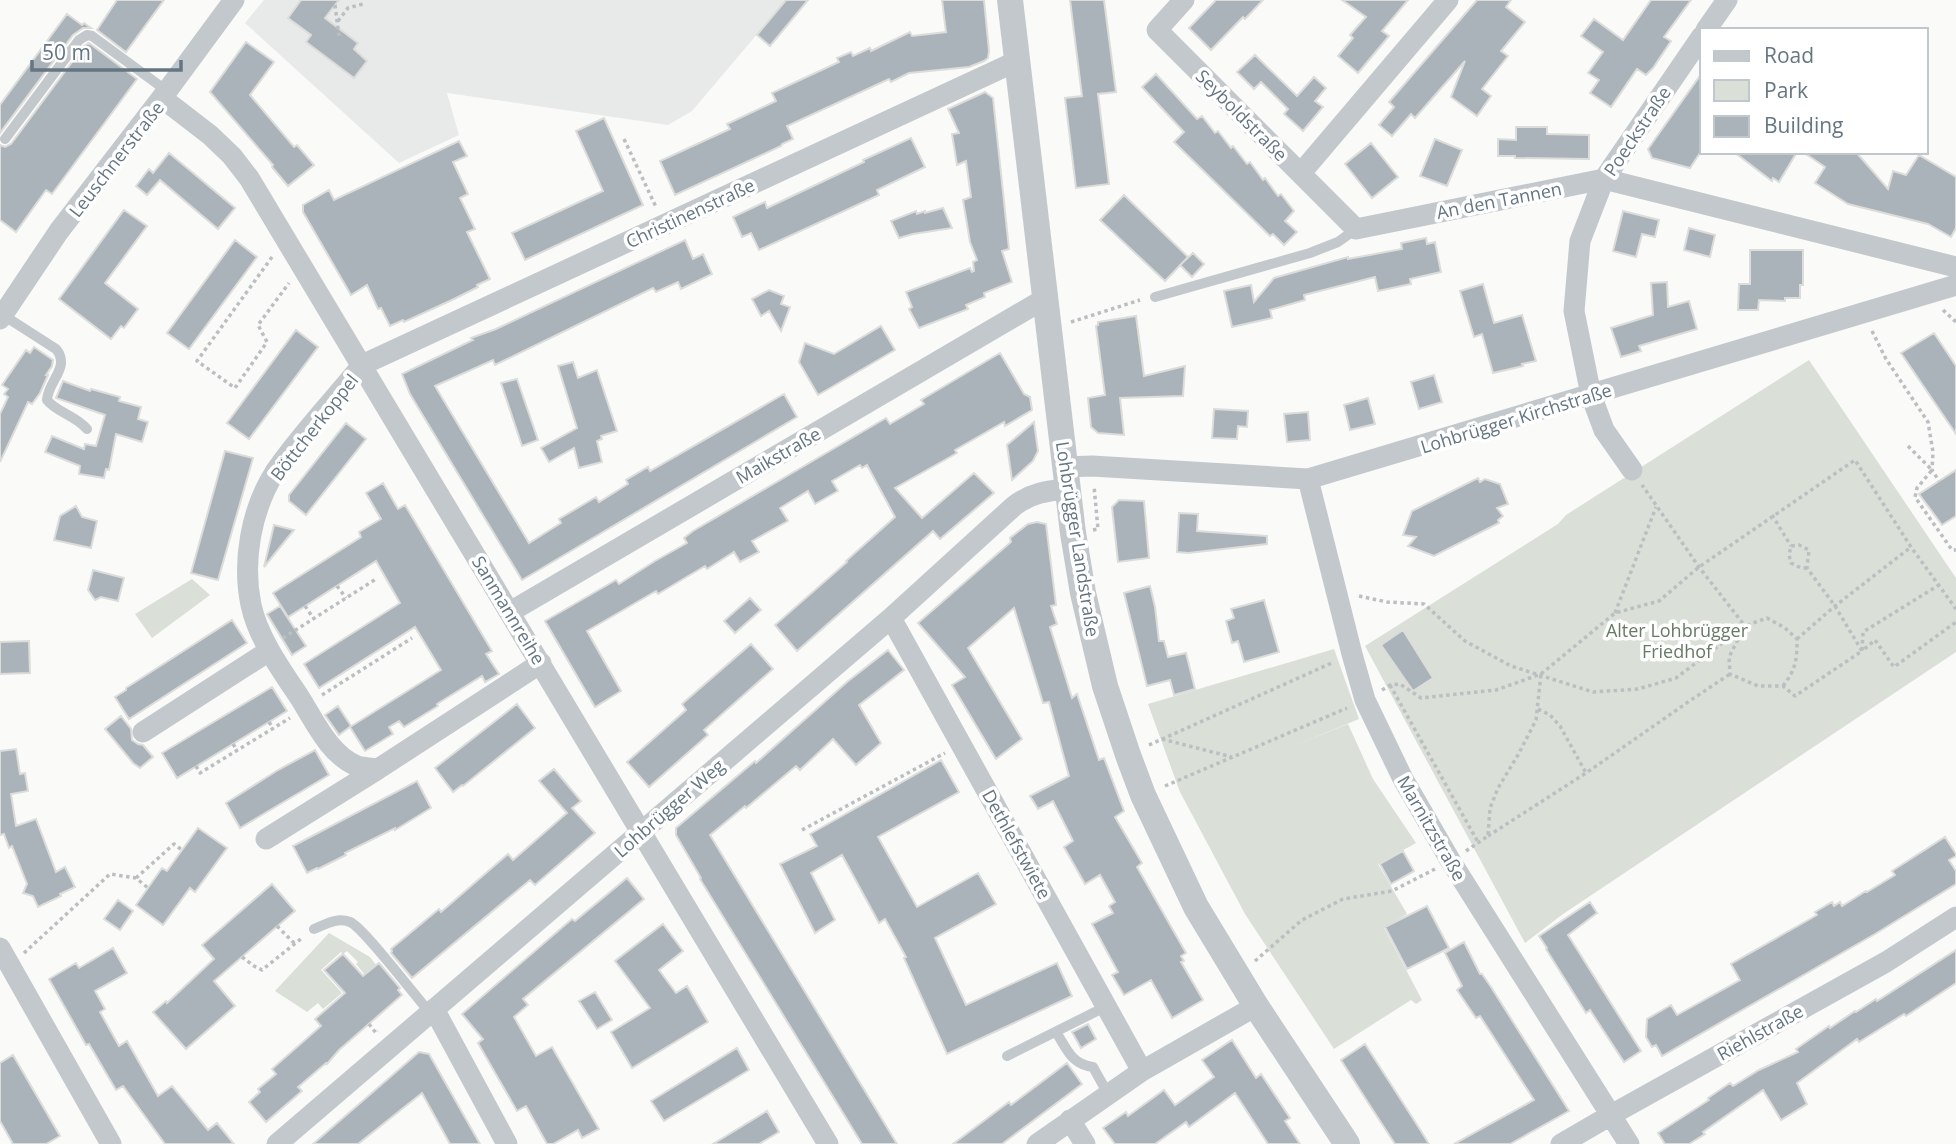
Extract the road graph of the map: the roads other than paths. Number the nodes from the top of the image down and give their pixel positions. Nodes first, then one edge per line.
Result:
1 (234, 0) edge
2 (1010, 0) edge
3 (1184, 0) edge
4 (1448, 0) edge
5 (1727, 0) edge
6 (1707, 28) edge
7 (1700, 39) edge
8 (1017, 61) junction
9 (165, 95) junction
10 (5, 139) dead end
11 (1301, 173) junction
12 (1605, 179) junction
13 (1356, 229) junction
14 (1956, 267) edge
15 (1956, 285) edge
16 (1155, 297) road end
17 (1046, 298) junction
18 (2, 317) edge
19 (362, 365) junction
20 (1591, 395) junction
21 (87, 429) dead end
22 (1632, 470) road end
23 (1066, 478) junction
24 (1308, 479) junction
25 (510, 612) junction
26 (891, 618) junction
27 (268, 650) junction
28 (541, 663) junction
29 (143, 732) dead end
30 (378, 769) junction
31 (641, 831) junction
32 (266, 839) dead end
33 (1956, 917) edge
34 (314, 929) road end
35 (5, 957) edge
36 (1107, 1006) junction
37 (1256, 1006) junction
38 (432, 1011) junction
39 (1056, 1032) junction
40 (1007, 1055) dead end
41 (1142, 1071) junction
42 (1108, 1094) junction
43 (1611, 1115) junction
44 (1070, 1121) junction
45 (111, 1144) edge
46 (277, 1144) edge
47 (507, 1144) edge
48 (828, 1144) edge
49 (1037, 1144) edge
50 (1085, 1144) edge
51 (1347, 1144) edge
52 (1561, 1144) edge
53 (1629, 1144) edge

1 - 9 street, Leuschnerstraße
2 - 8 street, Lohbrügger Landstraße
3 - 11 street, Seyboldstraße
4 - 11 street
5 - 6 street
7 - 12 street, Poeckstraße
8 - 17 street, Lohbrügger Landstraße
8 - 19 street, Christinenstraße
9 - 10 lane
9 - 18 street, Leuschnerstraße
9 - 19 street, Sanmannreihe
11 - 13 street, Seyboldstraße
12 - 13 street, An den Tannen
12 - 14 street, An den Tannen
12 - 20 street, Poeckstraße
13 - 16 lane, An den Tannen
15 - 20 street, Lohbrügger Kirchstraße
17 - 23 street, Lohbrügger Landstraße
17 - 25 street, Maikstraße
18 - 21 lane
19 - 25 street, Sanmannreihe
19 - 27 street, Böttcherkoppel
20 - 22 street, Poeckstraße
20 - 24 street, Lohbrügger Kirchstraße
23 - 24 street, Lohbrügger Kirchstraße
23 - 26 street, Lohbrügger Weg
23 - 37 street, Lohbrügger Landstraße
24 - 43 street, Marnitzstraße
25 - 28 street, Sanmannreihe
26 - 31 street, Lohbrügger Weg
26 - 36 street, Dethlefstwiete
27 - 29 street
27 - 30 street, Böttcherkoppel
28 - 30 street
28 - 31 street, Sanmannreihe
30 - 32 street
31 - 38 street, Lohbrügger Weg
31 - 48 street, Sanmannreihe
33 - 43 street, Riehlstraße
34 - 38 lane
35 - 45 street
36 - 39 lane
36 - 41 street, Dethlefstwiete
37 - 41 street
37 - 51 street, Lohbrügger Landstraße
38 - 46 street, Lohbrügger Weg
38 - 47 street
39 - 40 lane
39 - 42 lane
41 - 42 street
42 - 44 street
43 - 52 street, Riehlstraße
43 - 53 street, Marnitzstraße
44 - 49 street
44 - 50 street

